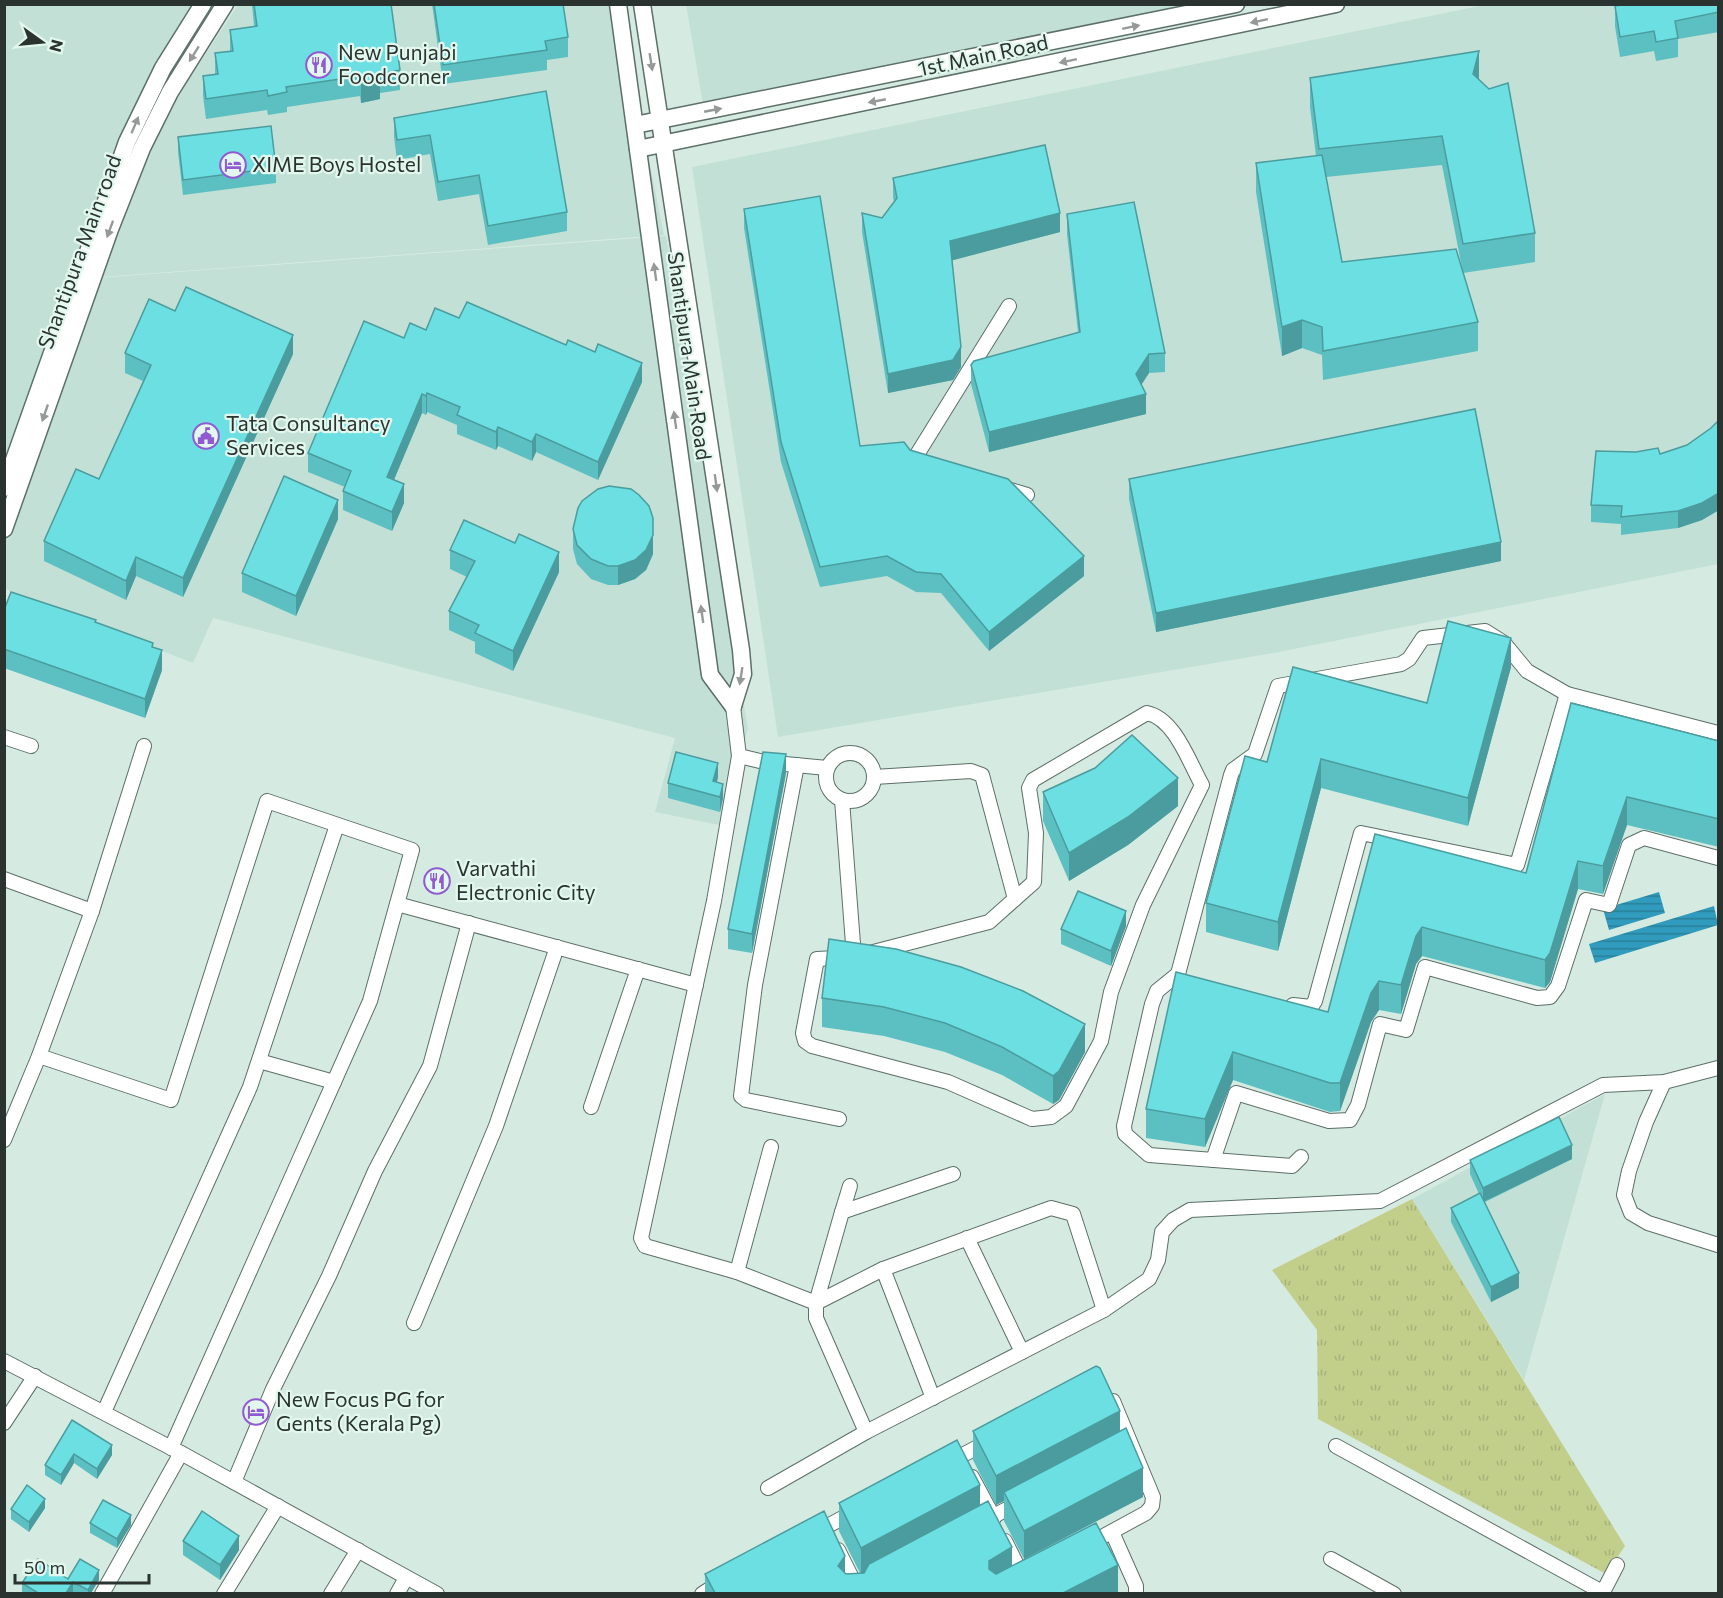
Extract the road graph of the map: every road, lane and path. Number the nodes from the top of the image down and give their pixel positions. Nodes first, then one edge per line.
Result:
1 (203, 4) edge
2 (225, 4) edge
3 (618, 4) edge
4 (642, 4) edge
5 (1236, 4) edge
6 (1336, 4) edge
7 (660, 120) junction
8 (635, 125) junction
9 (664, 144) junction
10 (638, 149) junction
11 (1009, 306) dead end
12 (936, 468) edge
13 (992, 485) edge
14 (4, 488) edge
15 (1027, 495) edge
16 (4, 529) edge
17 (1567, 694) junction
18 (733, 706) junction
19 (1719, 733) edge
20 (4, 737) edge
21 (31, 746) dead end
22 (144, 746) dead end
23 (739, 756) junction
24 (796, 765) junction
25 (827, 768) junction
26 (874, 777) junction
27 (842, 800) junction
28 (337, 825) junction
29 (1719, 858) edge
30 (4, 879) edge
31 (1015, 899) junction
32 (397, 904) junction
33 (92, 911) junction
34 (469, 923) junction
35 (557, 947) junction
36 (854, 957) junction
37 (638, 969) junction
38 (696, 985) junction
39 (1282, 1002) edge
40 (39, 1056) junction
41 (259, 1061) junction
42 (1719, 1068) edge
43 (334, 1082) junction
44 (1664, 1082) junction
45 (591, 1107) dead end
46 (839, 1119) dead end
47 (4, 1140) edge
48 (771, 1147) dead end
49 (1301, 1157) dead end
50 (1213, 1160) junction
51 (953, 1174) dead end
52 (850, 1186) dead end
53 (842, 1212) junction
54 (967, 1238) junction
55 (1719, 1245) edge
56 (883, 1269) junction
57 (737, 1272) junction
58 (816, 1303) junction
59 (1104, 1310) junction
60 (414, 1323) dead end
61 (1023, 1352) junction
62 (4, 1361) edge
63 (35, 1376) junction
64 (1107, 1390) edge
65 (933, 1398) junction
66 (104, 1413) junction
67 (4, 1423) edge
68 (866, 1432) junction
69 (1002, 1434) edge
70 (1336, 1446) dead end
71 (176, 1450) junction
72 (961, 1456) junction
73 (930, 1472) edge
74 (234, 1482) junction
75 (768, 1488) dead end
76 (1032, 1496) edge
77 (868, 1505) edge
78 (279, 1506) junction
79 (993, 1516) junction
80 (827, 1526) junction
81 (1112, 1532) junction
82 (962, 1533) edge
83 (806, 1537) edge
84 (358, 1550) junction
85 (1073, 1553) edge
86 (1331, 1559) dead end
87 (1617, 1565) dead end
88 (735, 1574) edge
89 (406, 1578) junction
90 (1024, 1579) edge
91 (858, 1589) edge
92 (102, 1593) edge
93 (224, 1593) edge
94 (331, 1593) edge
95 (397, 1593) edge
96 (437, 1593) edge
97 (702, 1593) edge
98 (1136, 1593) edge
99 (1394, 1593) edge
100 (1602, 1593) edge

14 -> 1 street, Shantipura Main Road
2 -> 16 street, Shantipura Main road
3 - 8 street, Shantipura Main Road
4 -> 7 street
7 -> 5 street, 1st Main Road
6 -> 9 street, 1st Main Road
7 - 8 street, 1st Main Road
7 - 9 street
8 - 10 street, Shantipura Main Road
9 - 10 street, 1st Main Road
9 -> 18 street
18 -> 10 street, Shantipura Main Road
11 - 12 street
13 - 15 street
17 - 19 street
17 - 39 street
17 - 50 street
18 - 23 street
20 - 21 street
22 - 33 street
23 - 24 street
23 - 38 street
24 - 25 street
24 - 46 street
25 - 26 street
25 - 27 street
26 - 27 street
26 - 31 street
27 - 36 street
28 - 32 street
28 - 40 street
28 - 41 street
29 - 50 street
30 - 33 street
31 - 36 street
31 - 36 street
32 - 34 street
32 - 43 street
33 - 40 street
34 - 35 street
34 - 74 street
35 - 37 street
35 - 60 street
37 - 38 street
37 - 45 street
38 - 57 street
40 - 47 street
41 - 43 street
41 - 66 street
42 - 44 street
43 - 71 street
44 - 55 street
44 - 59 street
48 - 57 street
49 - 50 street
51 - 53 street
52 - 53 street
53 - 58 street
54 - 56 street
54 - 59 street
54 - 61 street
56 - 58 street
56 - 65 street
57 - 58 street
58 - 68 street
59 - 61 street
61 - 65 street
62 - 63 street
63 - 66 street
63 - 67 street
64 - 81 street
65 - 68 street
66 - 71 street
68 - 75 street
69 - 72 street
70 - 100 street
71 - 74 street
71 - 92 street
72 - 73 street
72 - 79 street
74 - 78 street
76 - 79 street
77 - 80 street
78 - 84 street
78 - 93 street
79 - 82 street
79 - 90 street
80 - 83 street
80 - 91 street
81 - 85 street
81 - 98 street
84 - 89 street
84 - 94 street
86 - 99 street
87 - 100 street
88 - 97 street
89 - 95 street
89 - 96 street

